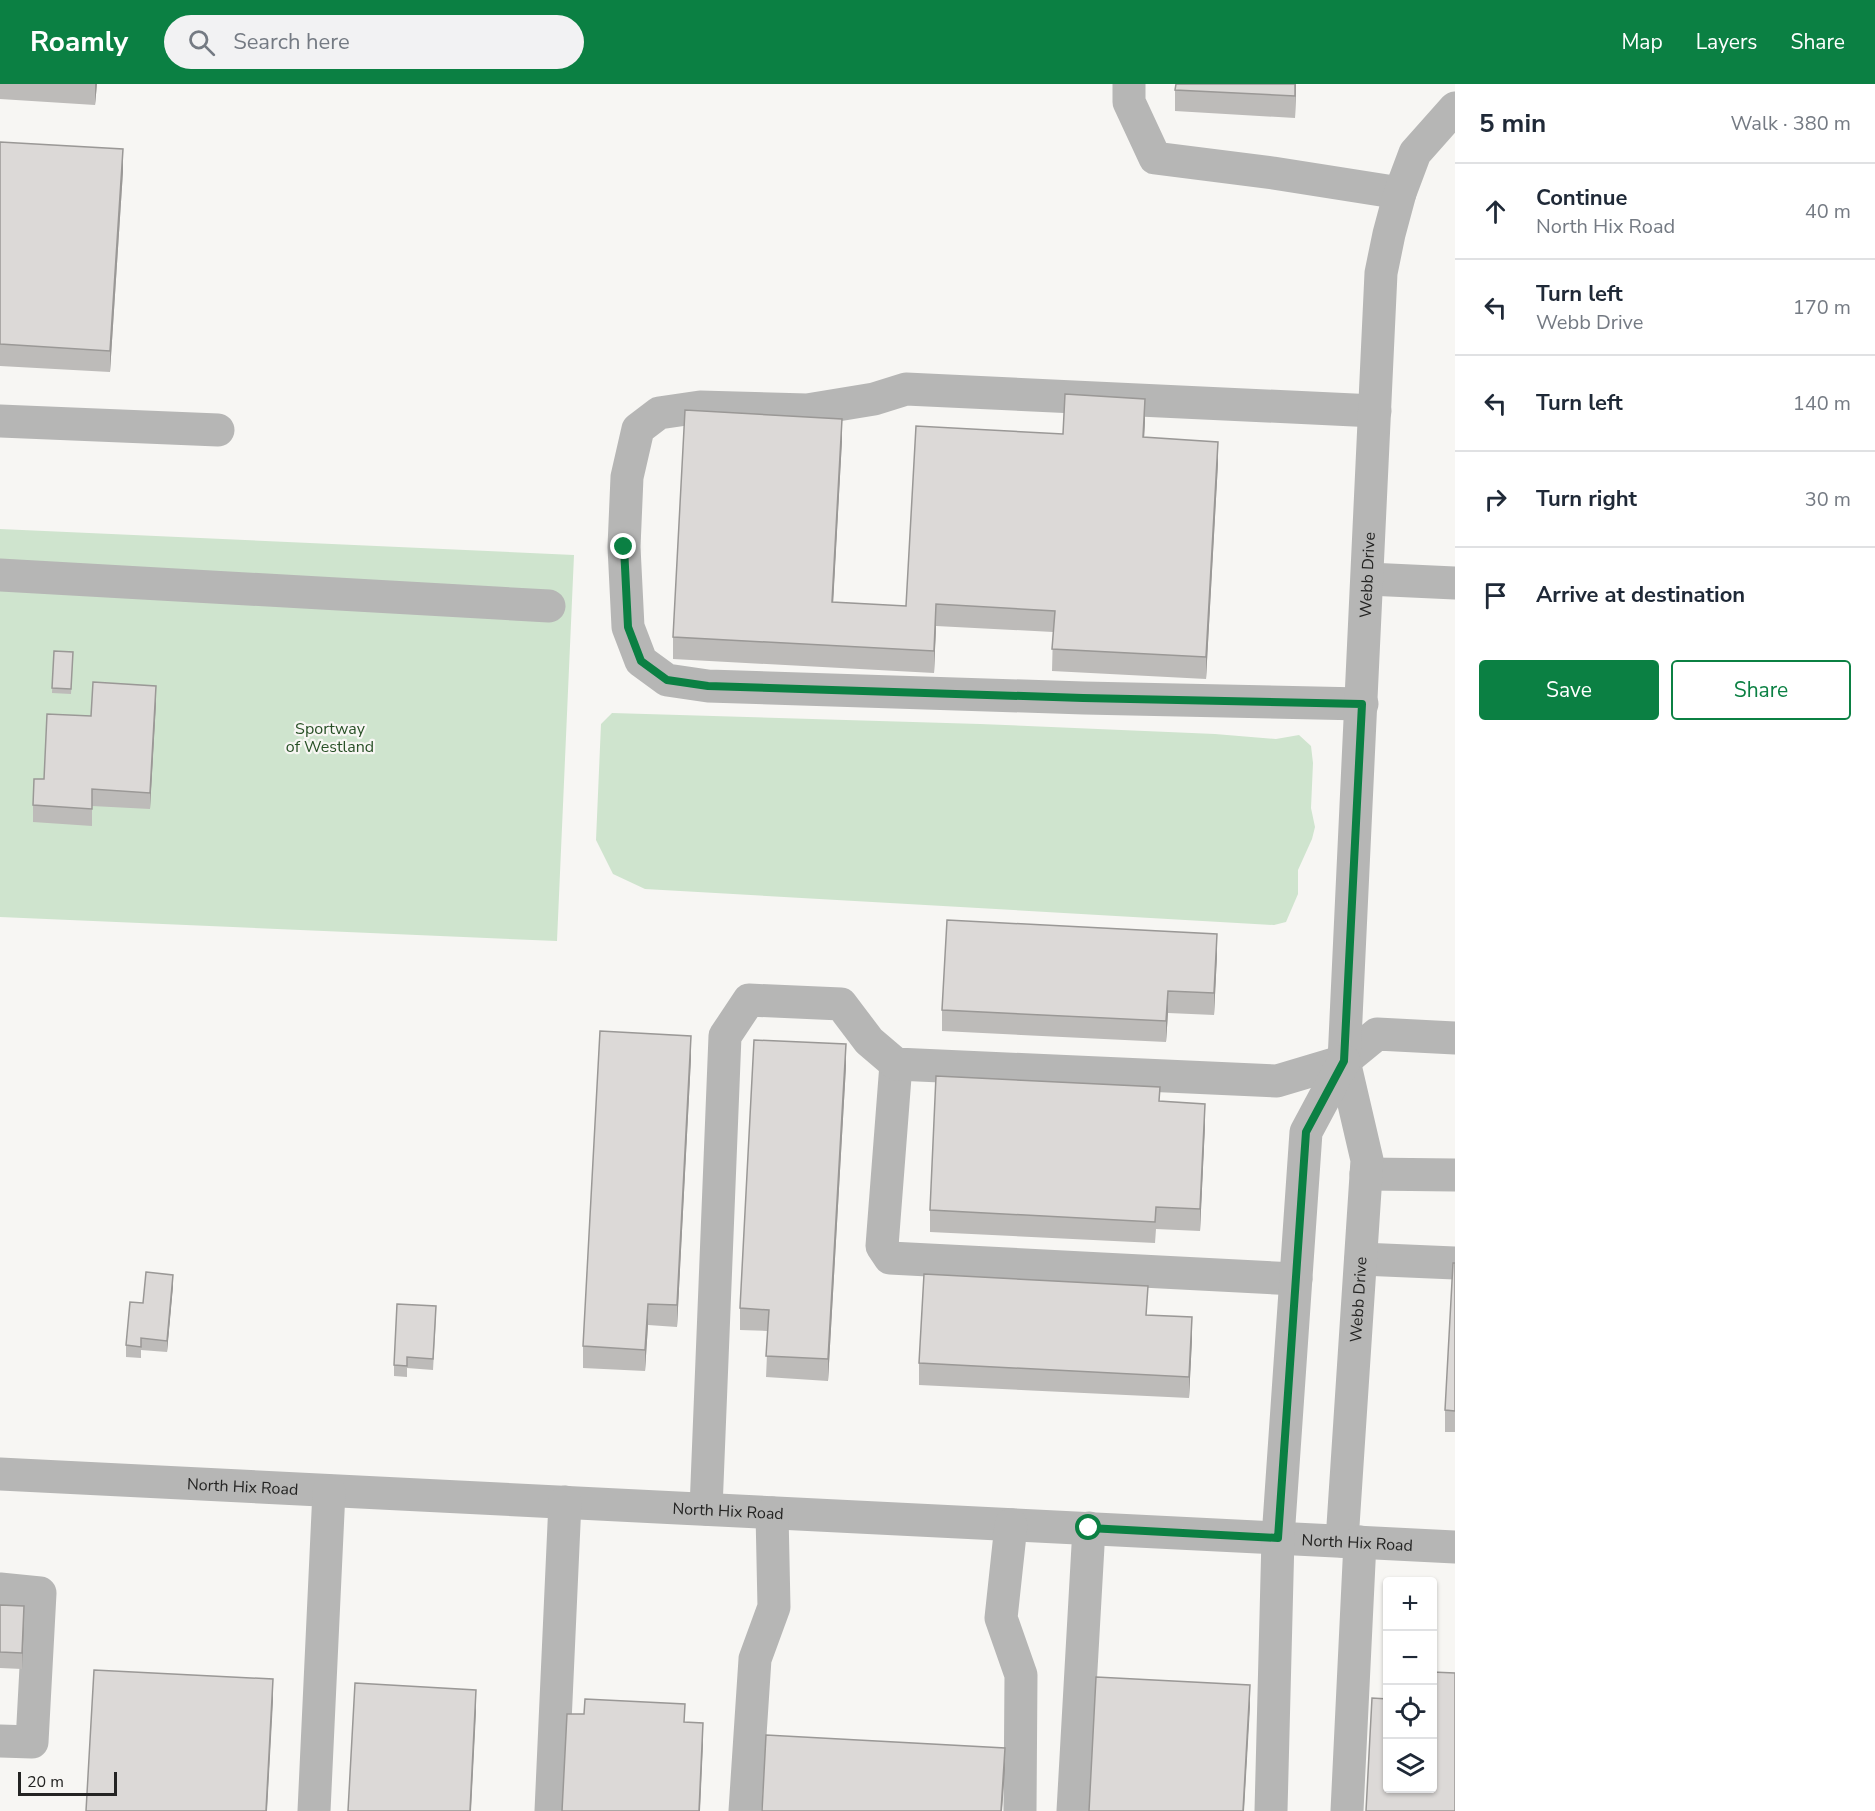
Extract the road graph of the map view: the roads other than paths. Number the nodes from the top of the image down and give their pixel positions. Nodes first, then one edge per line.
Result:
1 (1129, 84) edge
2 (1455, 108) edge
3 (1400, 193) junction
4 (1375, 411) junction
5 (0, 421) edge
6 (218, 430) dead end
7 (0, 575) edge
8 (1368, 579) junction
9 (1455, 583) edge
10 (549, 606) dead end
11 (1362, 704) junction
12 (1455, 1038) edge
13 (1344, 1061) junction
14 (896, 1064) junction
15 (1366, 1174) junction
16 (1455, 1175) edge
17 (1362, 1259) junction
18 (1455, 1263) edge
19 (1296, 1279) junction
20 (0, 1474) edge
21 (329, 1491) junction
22 (565, 1502) junction
23 (706, 1509) junction
24 (772, 1513) junction
25 (1011, 1524) junction
26 (1089, 1528) junction
27 (1278, 1538) junction
28 (1351, 1541) junction
29 (1455, 1547) edge
30 (0, 1589) edge
31 (0, 1741) edge
32 (314, 1811) edge
33 (551, 1811) edge
34 (745, 1811) edge
35 (1020, 1811) edge
36 (1073, 1811) edge
37 (1271, 1811) edge
38 (1347, 1811) edge

1 - 3 street
2 - 3 street, Webb Drive
3 - 4 street, Webb Drive
4 - 8 street, Webb Drive
4 - 11 street
5 - 6 street
7 - 10 street
8 - 9 street
8 - 11 street, Webb Drive
11 - 13 street, Webb Drive
12 - 13 street
13 - 14 street
13 - 15 street, Webb Drive
13 - 19 street, Webb Drive
14 - 19 street
14 - 23 street
15 - 16 street
15 - 17 street, Webb Drive
17 - 18 street
17 - 28 street, Webb Drive
19 - 27 street, Webb Drive
20 - 21 street, North Hix Road
21 - 22 street, North Hix Road
21 - 32 street
22 - 23 street, North Hix Road
22 - 33 street
23 - 24 street, North Hix Road
24 - 25 street, North Hix Road
24 - 34 street
25 - 26 street, North Hix Road
25 - 35 street
26 - 27 street, North Hix Road
26 - 36 street
27 - 28 street, North Hix Road
27 - 37 street, Webb Drive
28 - 29 street, North Hix Road
28 - 38 street, Webb Drive
30 - 31 street

